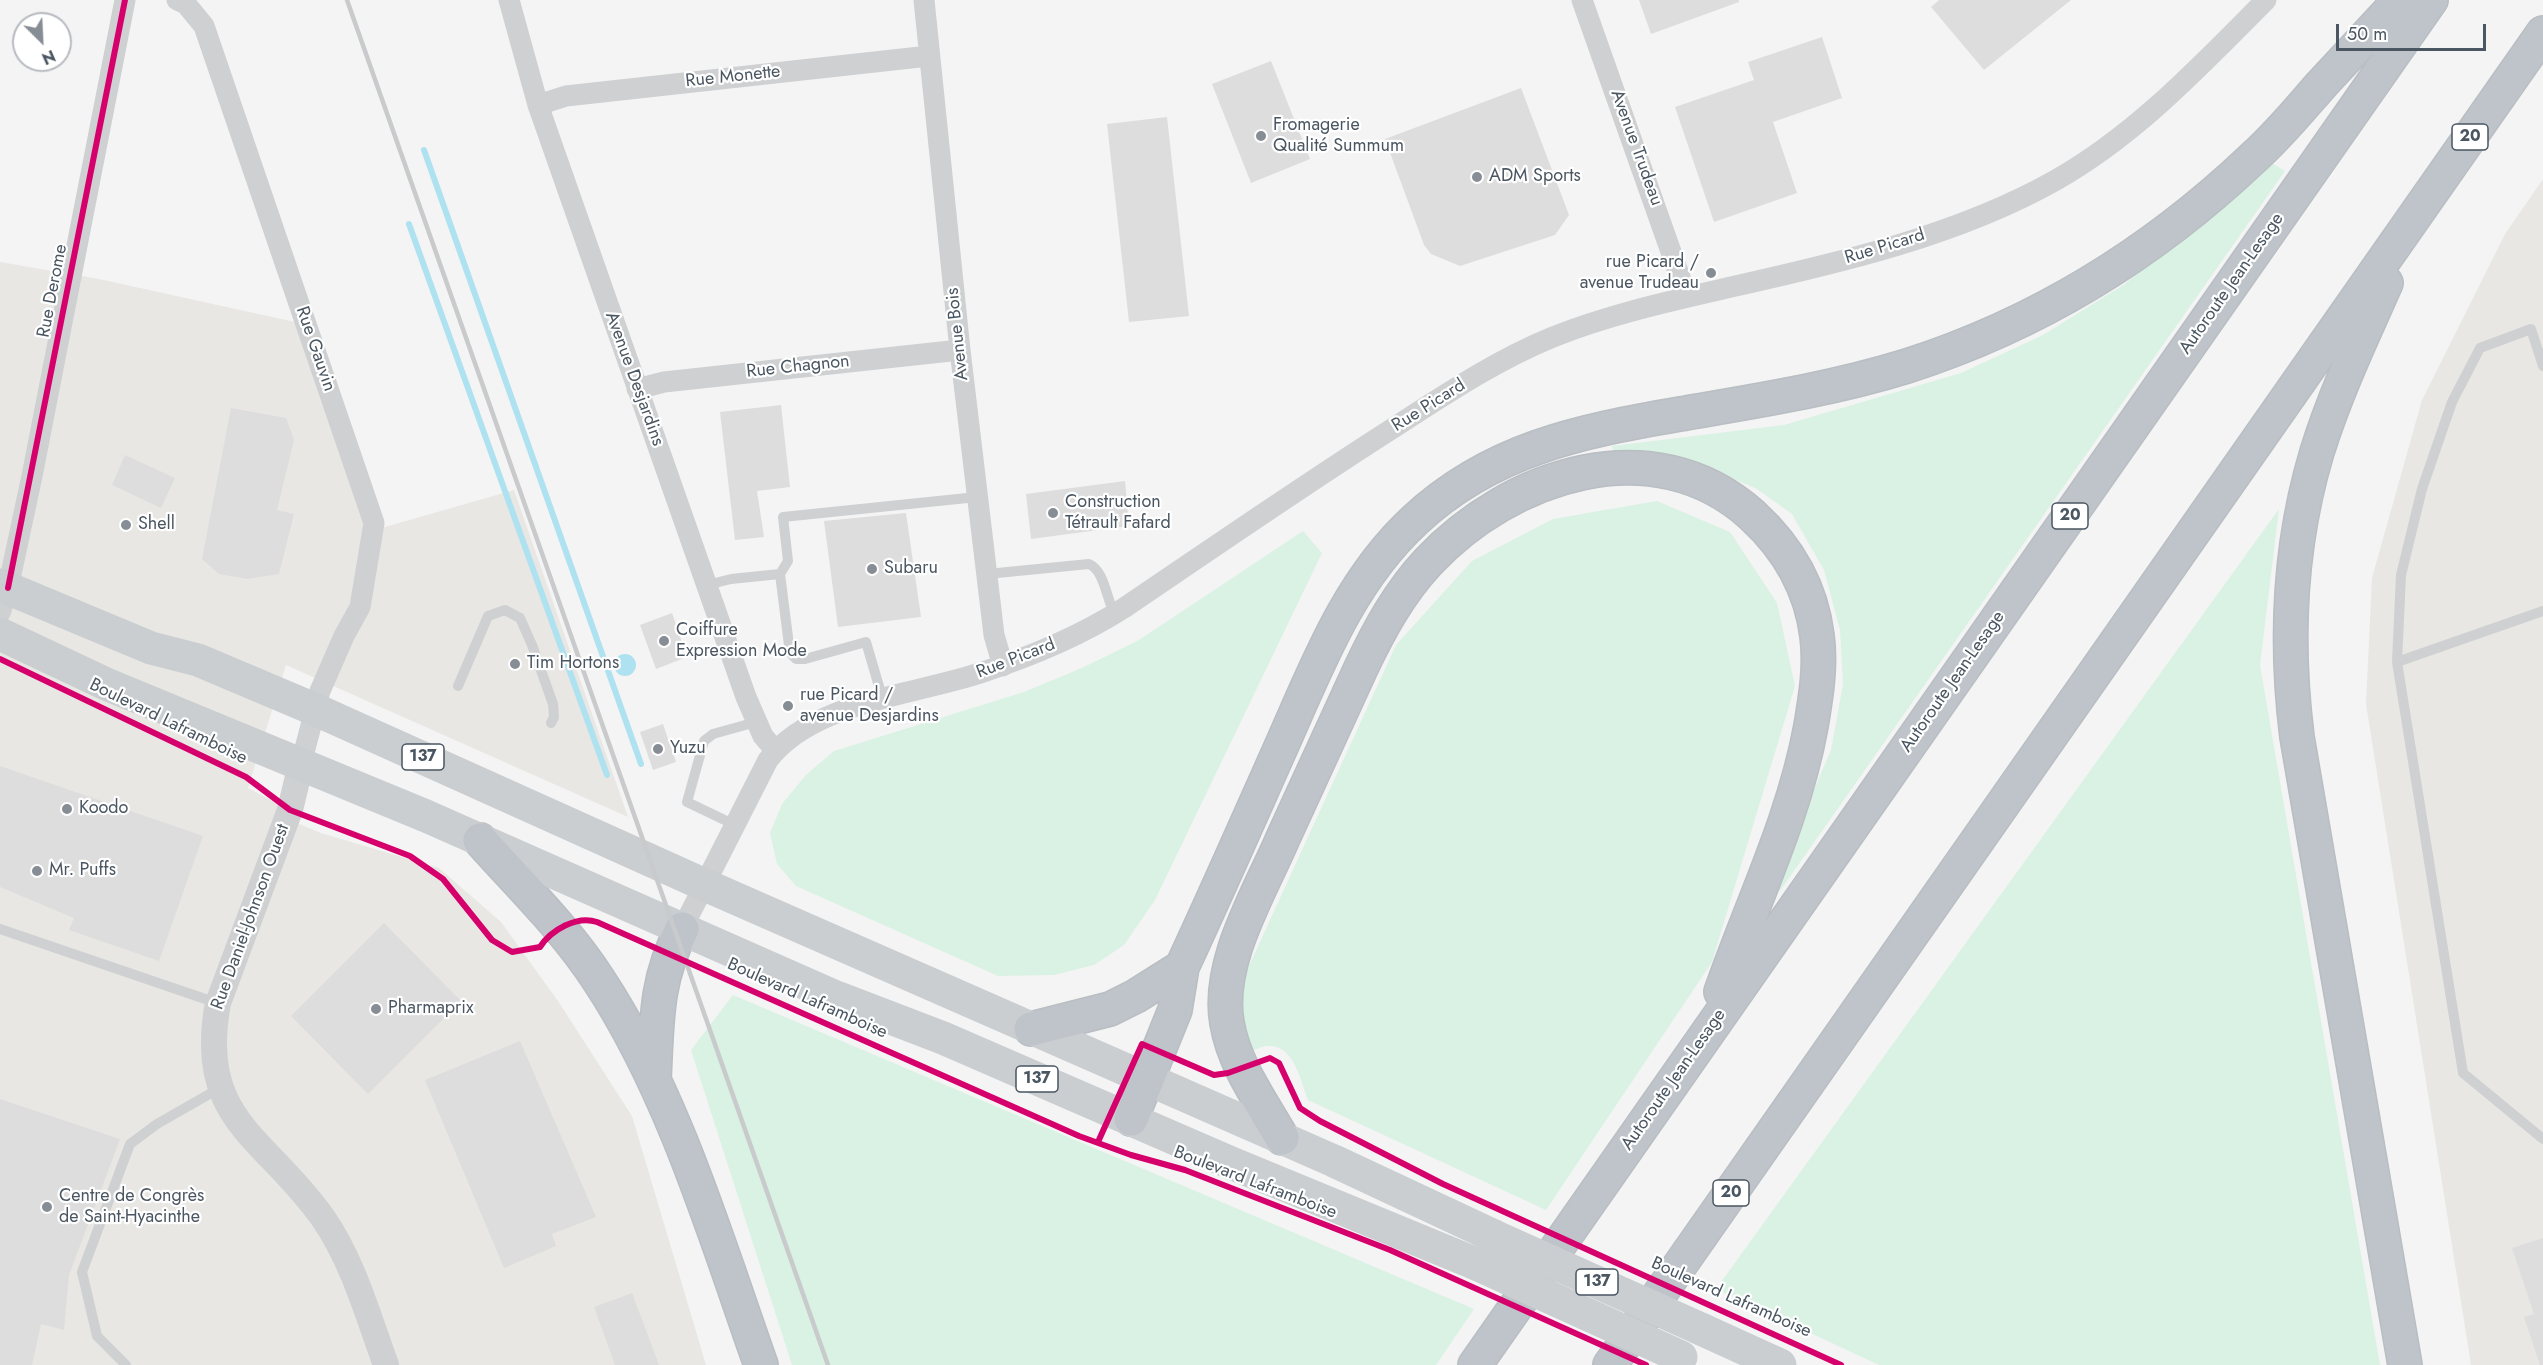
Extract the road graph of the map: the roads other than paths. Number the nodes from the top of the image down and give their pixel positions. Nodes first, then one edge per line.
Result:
1 (125, 0) edge
2 (177, 0) edge
3 (509, 0) edge
4 (924, 0) edge
5 (1582, 0) edge
6 (2266, 0) edge
7 (2400, 0) edge
8 (2431, 0) edge
9 (2543, 33) edge
10 (929, 56) junction
11 (538, 105) junction
12 (2419, 210) junction
13 (1687, 297) junction
14 (960, 350) junction
15 (2543, 366) edge
16 (637, 389) junction
17 (977, 496) junction
18 (780, 574) junction
19 (987, 574) junction
20 (707, 585) junction
21 (3, 595) edge
22 (2543, 611) edge
23 (1115, 614) junction
24 (0, 634) edge
25 (2397, 662) junction
26 (1003, 666) junction
27 (458, 686) dead end
28 (883, 700) junction
29 (314, 709) junction
30 (756, 722) junction
31 (551, 723) dead end
32 (775, 750) junction
33 (302, 764) junction
34 (735, 825) junction
35 (480, 840) junction
36 (705, 885) junction
37 (0, 929) edge
38 (682, 929) junction
39 (1182, 967) junction
40 (218, 1003) junction
41 (1031, 1029) junction
42 (1707, 1032) junction
43 (1148, 1078) junction
44 (654, 1083) junction
45 (220, 1088) junction
46 (1131, 1119) junction
47 (1282, 1138) junction
48 (2543, 1139) edge
49 (1690, 1361) edge
50 (126, 1365) edge
51 (386, 1365) edge
52 (761, 1365) edge
53 (1475, 1365) edge
54 (1610, 1365) edge
55 (1780, 1365) edge
56 (2405, 1365) edge

1 - 21 street, Rue Derome
2 - 29 street, Rue Gauvin
3 - 11 street, Avenue Desjardins
4 - 10 street, Avenue Bois
5 - 13 street, Avenue Trudeau
6 - 13 street, Rue Picard
7 - 39 highway
8 - 42 highway, Autoroute Jean-Lesage / 20
9 - 12 highway, 20
10 - 11 street, Rue Monette
10 - 14 street, Avenue Bois
11 - 16 street, Avenue Desjardins
12 - 54 highway, 20
12 - 56 highway
13 - 23 street, Rue Picard
14 - 16 street, Rue Chagnon
14 - 17 street, Avenue Bois
15 - 25 lane
16 - 20 street, Avenue Desjardins
17 - 18 lane
17 - 19 street, Avenue Bois
18 - 20 lane
18 - 28 lane
19 - 23 lane
19 - 26 street, Avenue Bois
20 - 30 street, Avenue Desjardins
21 - 29 main road, 137
22 - 25 lane
23 - 26 street, Rue Picard
24 - 33 main road, Boulevard Laframboise / 137
25 - 48 lane
26 - 28 street, Rue Picard
27 - 31 lane
28 - 32 street, Rue Picard
29 - 33 street, Rue Daniel-Johnson Ouest
29 - 36 main road, 137
30 - 32 street, Avenue Desjardins
30 - 34 lane
32 - 34 street, Rue Picard
33 - 35 main road, Boulevard Laframboise / 137
33 - 40 street, Rue Daniel-Johnson Ouest
34 - 36 street, Rue Picard
35 - 38 main road, Boulevard Laframboise / 137
35 - 44 highway
36 - 38 street, Rue Picard
36 - 41 main road, 137
37 - 40 lane
38 - 44 highway
38 - 46 main road, Boulevard Laframboise / 137
39 - 41 highway
39 - 43 highway
40 - 45 street, Rue Daniel-Johnson Ouest
41 - 43 main road, 137
42 - 47 highway
42 - 53 highway, Autoroute Jean-Lesage / 20
43 - 46 highway
43 - 47 main road, 137
44 - 52 highway
45 - 50 lane
45 - 51 street, Rue Daniel-Johnson Ouest
46 - 49 main road, Boulevard Laframboise / 137, bridge
47 - 55 main road, 137, bridge

